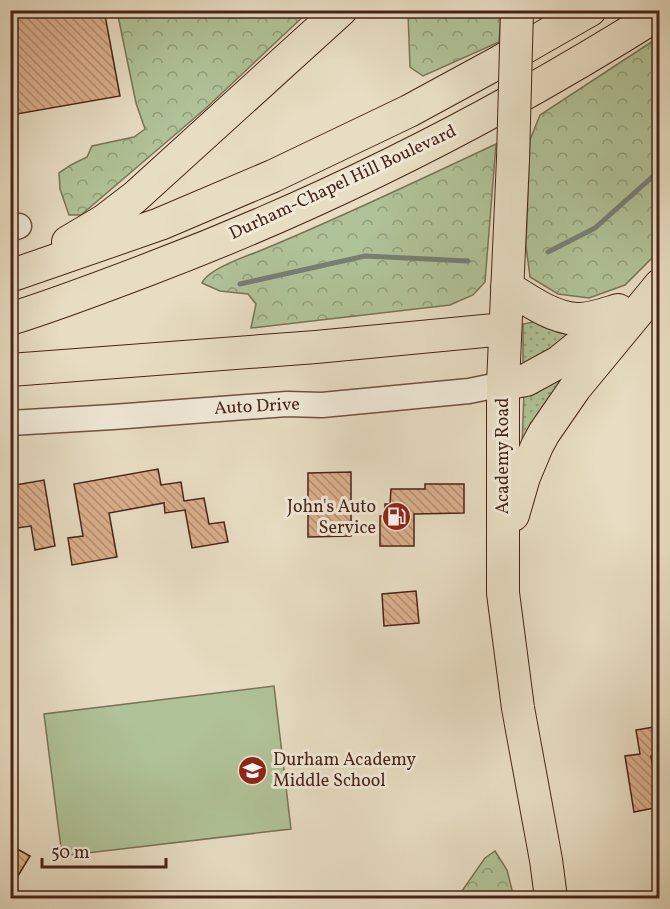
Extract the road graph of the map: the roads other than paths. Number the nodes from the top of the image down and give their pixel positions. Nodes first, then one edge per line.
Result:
1 (341, 10) edge
2 (517, 10) edge
3 (590, 10) edge
4 (660, 12) edge
5 (10, 270) edge
6 (10, 276) edge
7 (660, 280) edge
8 (660, 285) edge
9 (507, 287) junction
10 (625, 308) junction
11 (10, 319) edge
12 (505, 329) junction
13 (10, 370) edge
14 (503, 384) junction
15 (10, 423) edge
16 (502, 560) junction
17 (551, 898) edge

1 - 5 main road
2 - 9 main road, Academy Road, bridge
3 - 6 main road, Durham-Chapel Hill Boulevard
4 - 11 main road, Durham-Chapel Hill Boulevard
7 - 10 main road
8 - 16 main road
9 - 10 main road
9 - 12 main road, Academy Road
10 - 14 main road
12 - 13 main road
12 - 14 main road, Academy Road
14 - 15 street, Auto Drive
14 - 16 main road, Academy Road
16 - 17 main road, Academy Road

